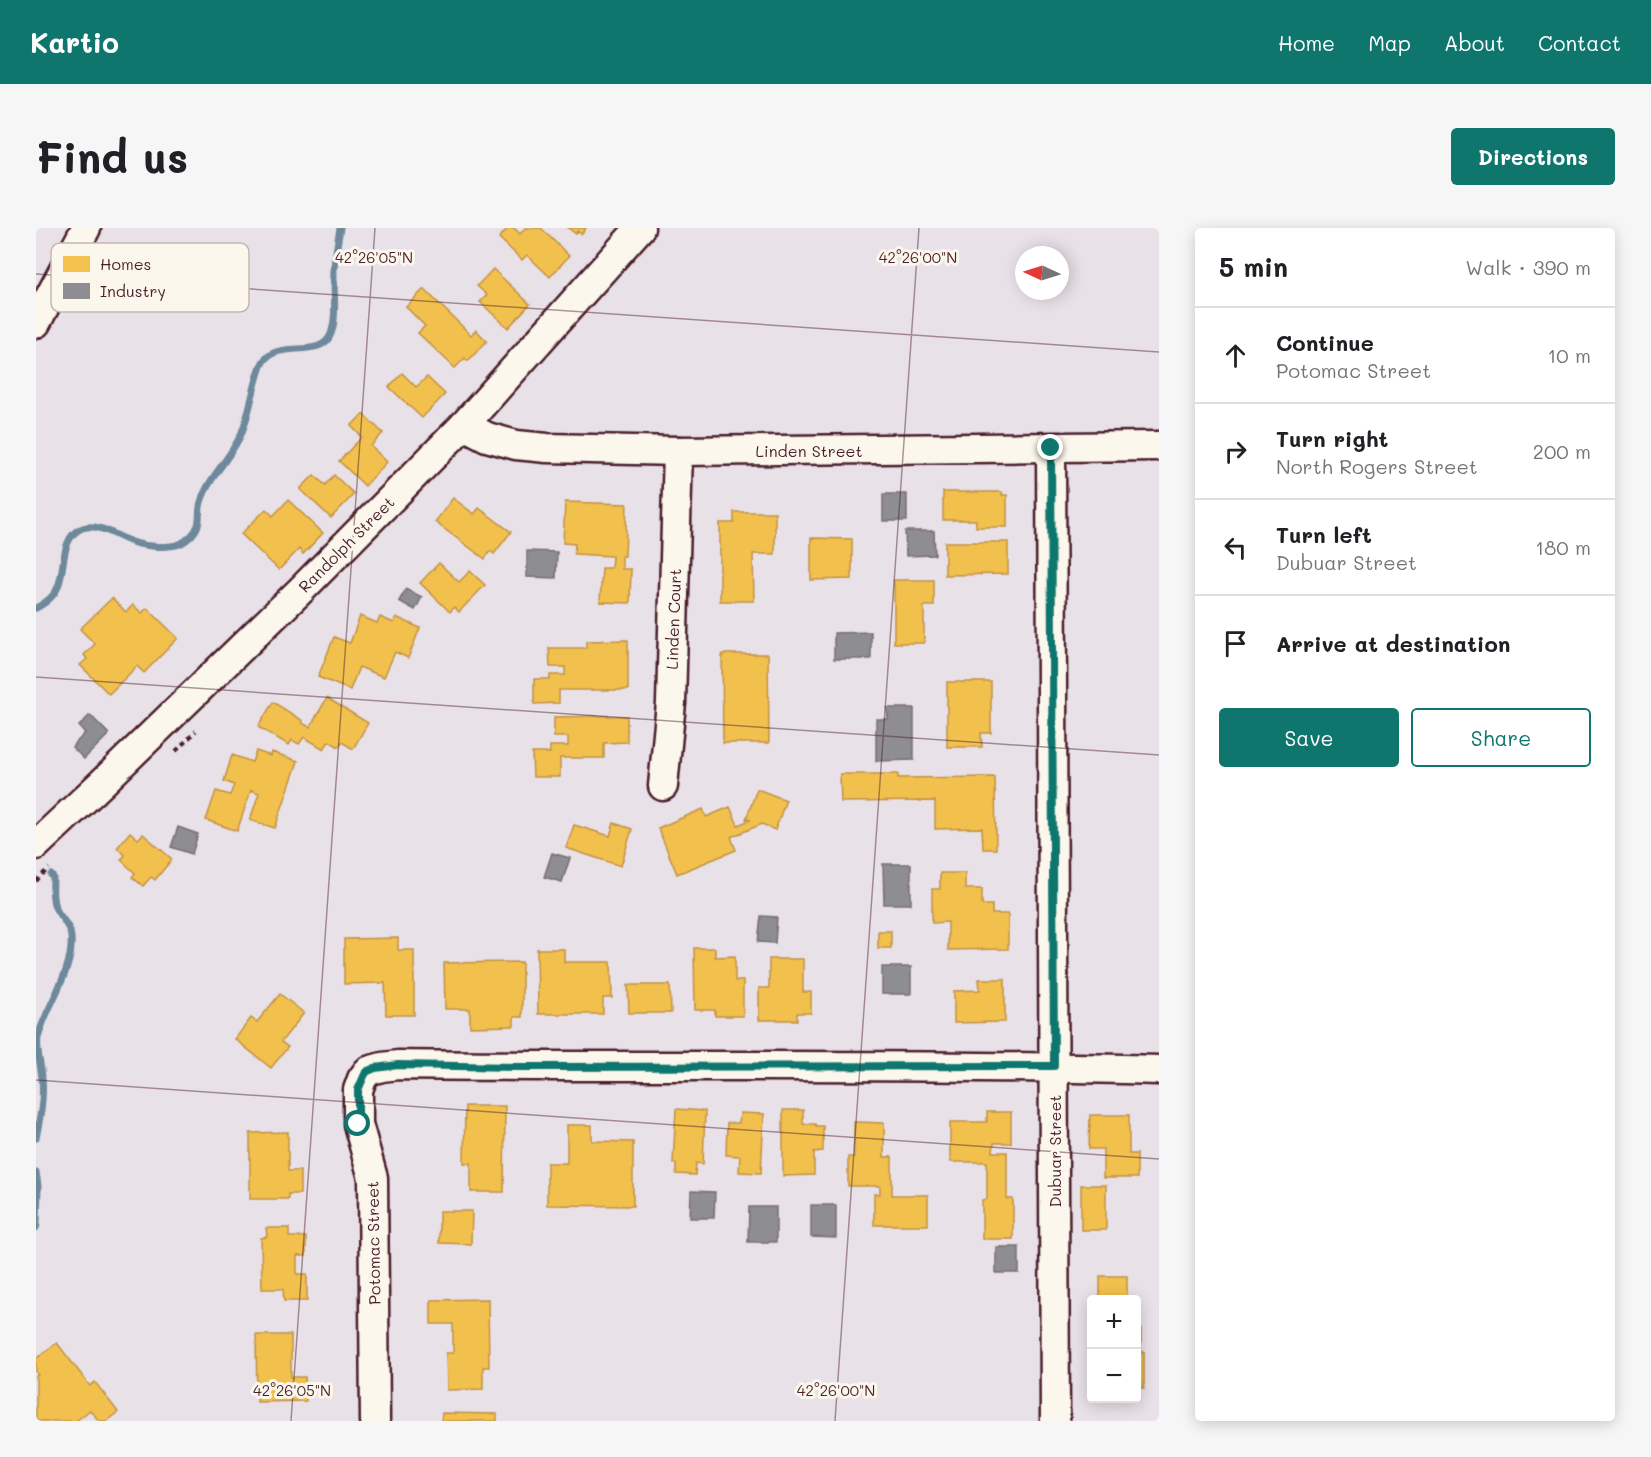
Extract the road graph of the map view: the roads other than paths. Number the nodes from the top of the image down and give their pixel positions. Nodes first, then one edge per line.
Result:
1 (86, 228) edge
2 (640, 228) edge
3 (78, 243) edge
4 (51, 294) edge
5 (36, 323) edge
6 (464, 425) junction
7 (1159, 446) edge
8 (1051, 448) junction
9 (678, 451) junction
10 (663, 786) dead end
11 (36, 845) edge
12 (1054, 1066) junction
13 (1159, 1070) edge
14 (375, 1421) edge
15 (1055, 1421) edge

1 - 3 street
2 - 6 street, Randolph Street
4 - 5 street
6 - 9 street, Linden Street
6 - 11 street, Randolph Street
7 - 8 street, Linden Street
8 - 9 street, Linden Street
8 - 12 street, Dubuar Street
9 - 10 street, Linden Court
12 - 13 street
12 - 14 street, Potomac Street
12 - 15 street, Dubuar Street

